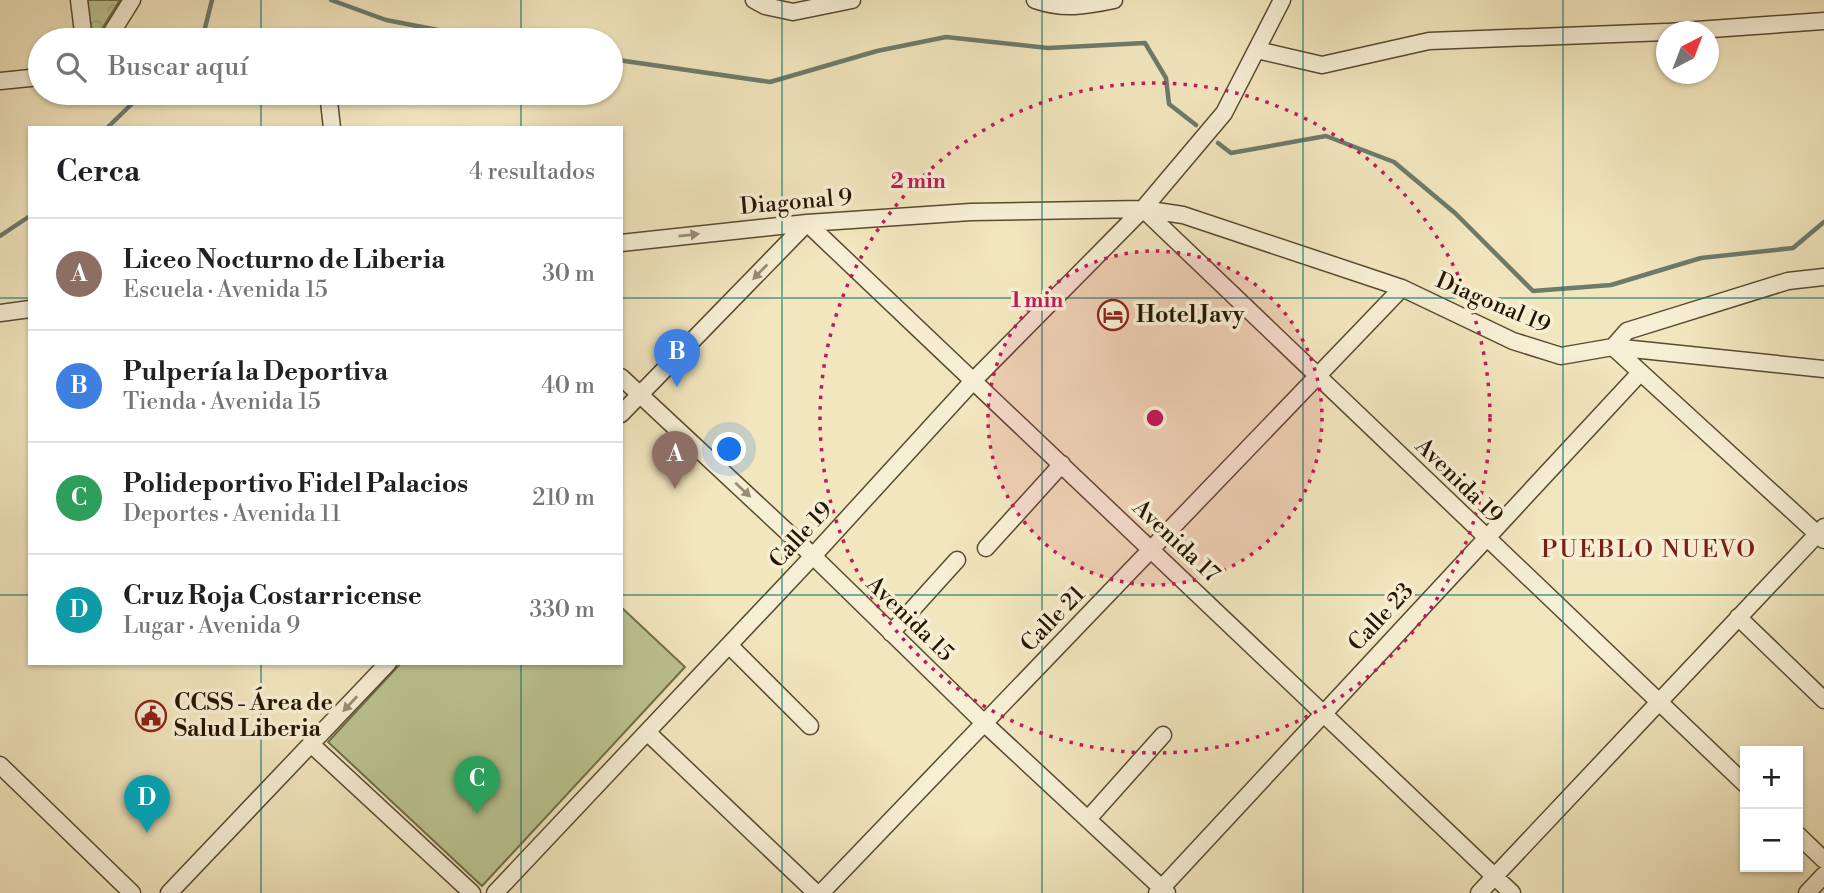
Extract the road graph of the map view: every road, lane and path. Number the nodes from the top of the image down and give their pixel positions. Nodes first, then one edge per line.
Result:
1 (79, 0) edge
2 (132, 0) edge
3 (754, 0) edge
4 (852, 0) edge
5 (1035, 0) edge
6 (1114, 0) edge
7 (1282, 0) edge
8 (1824, 21) edge
9 (82, 28) edge
10 (114, 28) edge
11 (1719, 28) edge
12 (1656, 32) edge
13 (1257, 50) junction
14 (28, 78) edge
15 (0, 81) edge
16 (329, 105) edge
17 (332, 126) edge
18 (1143, 209) junction
19 (807, 223) junction
20 (623, 243) edge
21 (1824, 277) edge
22 (1402, 288) junction
23 (28, 309) edge
24 (2, 313) edge
25 (1613, 347) junction
26 (1824, 369) edge
27 (1640, 374) junction
28 (1318, 376) junction
29 (623, 379) edge
30 (973, 381) junction
31 (640, 394) junction
32 (623, 412) edge
33 (1062, 464) junction
34 (1822, 534) edge
35 (1486, 539) junction
36 (986, 548) dead end
37 (1152, 549) junction
38 (813, 556) junction
39 (957, 560) dead end
40 (1738, 617) junction
41 (891, 633) junction
42 (729, 645) junction
43 (386, 665) edge
44 (1824, 699) edge
45 (1657, 700) junction
46 (1323, 711) junction
47 (984, 723) junction
48 (810, 726) dead end
49 (647, 732) junction
50 (1163, 735) dead end
51 (312, 745) junction
52 (0, 765) edge
53 (1740, 779) edge
54 (1088, 819) junction
55 (1803, 840) edge
56 (1824, 860) edge
57 (1824, 875) edge
58 (1494, 876) junction
59 (1162, 891) edge
60 (132, 893) edge
61 (169, 893) edge
62 (472, 893) edge
63 (495, 893) edge
64 (818, 893) edge
65 (1479, 893) edge
66 (1512, 893) edge
67 (1807, 893) edge

1 - 9 street
2 - 10 street
3 - 4 street
5 - 6 street
7 - 13 street, Calle 19
8 - 11 street
12 - 13 street
13 - 18 street, Calle 19
14 - 15 street
16 - 17 street
18 - 19 street, Diagonal 9
18 - 22 street, Diagonal 19
18 - 28 street, Avenida 19
18 - 30 street, Calle 19
20 -> 19 street, Diagonal 9
19 - 30 street, Avenida 17
19 -> 31 street
21 - 25 street, Diagonal 19
22 - 25 street, Diagonal 19
22 - 28 street, Calle 21
23 - 24 street
25 - 26 street
25 - 27 street
27 - 34 street
27 - 35 street, Calle 23
28 - 35 street, Avenida 19
28 - 37 street, Calle 21
29 - 31 street, Avenida 15
30 - 33 street, Avenida 17
30 - 38 street, Calle 19
31 - 32 street
31 -> 38 street, Avenida 15
33 - 36 street
33 - 37 street, Avenida 17
34 - 40 street
35 - 45 street, Avenida 19
35 - 46 street, Calle 23
37 - 46 street, Avenida 17
37 - 47 street, Calle 21
38 - 41 street, Avenida 15
38 - 42 street, Calle 19
39 - 41 street
40 - 44 street
40 - 45 street
41 - 47 street, Avenida 15
42 - 48 street
42 - 49 street, Calle 19
43 -> 51 street
45 - 53 street, Avenida 19
45 - 58 street
46 - 58 street, Avenida 17
46 - 59 street, Calle 23
47 - 54 street, Avenida 15
47 - 64 street, Calle 21
49 - 63 street, Calle 19
49 - 64 street
50 - 54 street
51 - 61 street
51 - 62 street
52 - 60 street
54 - 59 street, Avenida 15
55 - 56 street
57 - 67 street
58 - 65 street
58 - 66 street, Avenida 17

